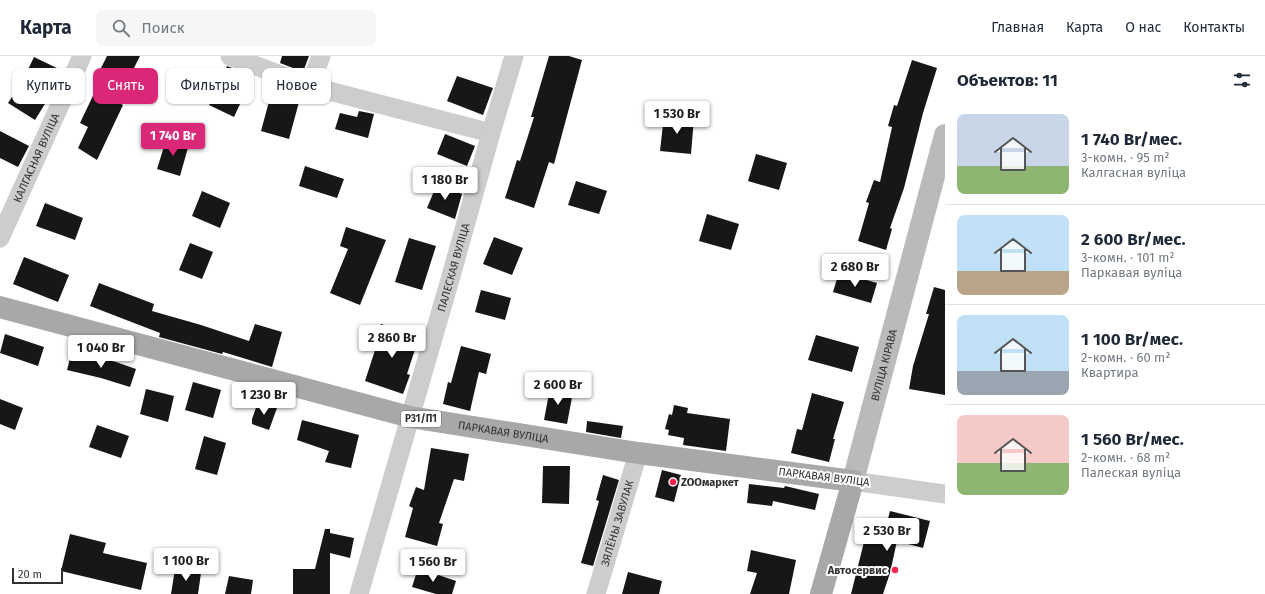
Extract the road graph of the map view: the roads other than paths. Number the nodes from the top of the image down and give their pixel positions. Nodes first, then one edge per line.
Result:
1 (82, 56) edge
2 (230, 56) edge
3 (321, 56) edge
4 (514, 56) edge
5 (262, 68) edge
6 (317, 68) edge
7 (331, 91) edge
8 (491, 133) junction
9 (945, 135) edge
10 (0, 238) edge
11 (0, 307) edge
12 (410, 417) junction
13 (638, 453) junction
14 (853, 481) junction
15 (945, 494) edge
16 (359, 594) edge
17 (596, 594) edge
18 (821, 594) edge

1 - 10 street, КАЛГАСНАЯ ВУЛІЦА
2 - 5 street
3 - 6 street
4 - 8 street, ПАЛЕСКАЯ ВУЛІЦА
7 - 8 street
8 - 12 street, ПАЛЕСКАЯ ВУЛІЦА
9 - 14 main road, ВУЛІЦА КІРАВА
11 - 12 main road, ПАРКАВАЯ ВУЛІЦА / Р31/П1
12 - 13 main road, ПАРКАВАЯ ВУЛІЦА / Р31/П1
12 - 16 street, ПАЛЕСКАЯ ВУЛІЦА
13 - 14 main road, ПАРКАВАЯ ВУЛІЦА / Р31/П1
13 - 17 street, ЗЯЛЁНЫ ЗАВУЛАК
14 - 15 street, ПАРКАВАЯ ВУЛІЦА
14 - 18 main road, ВУЛІЦА КІРАВА

